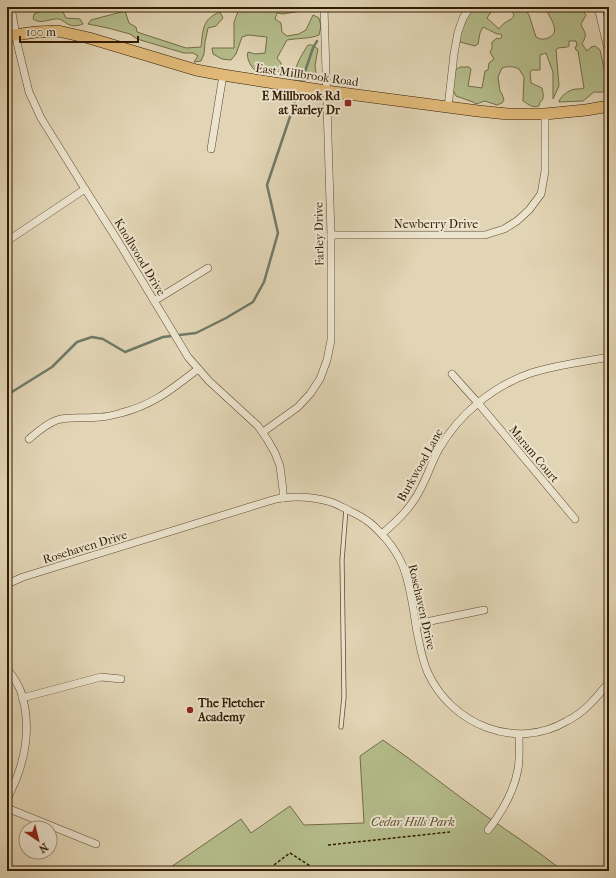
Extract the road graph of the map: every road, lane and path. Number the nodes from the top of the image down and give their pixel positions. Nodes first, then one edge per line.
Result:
1 (11, 7) edge
2 (324, 7) edge
3 (470, 7) edge
4 (598, 7) edge
5 (12, 36) edge
6 (609, 54) edge
7 (223, 75) junction
8 (326, 91) junction
9 (609, 106) edge
10 (448, 107) junction
11 (545, 114) junction
12 (211, 149) dead end
13 (85, 189) junction
14 (331, 235) junction
15 (7, 241) edge
16 (208, 268) dead end
17 (154, 301) junction
18 (609, 357) edge
19 (198, 369) junction
20 (452, 374) dead end
21 (478, 403) junction
22 (263, 432) junction
23 (29, 439) dead end
24 (283, 498) junction
25 (346, 509) junction
26 (575, 519) dead end
27 (382, 534) junction
28 (7, 584) edge
29 (484, 610) dead end
30 (416, 624) junction
31 (7, 669) edge
32 (121, 679) dead end
33 (609, 682) edge
34 (22, 698) junction
35 (341, 727) dead end
36 (519, 735) junction
37 (7, 800) edge
38 (7, 808) edge
39 (488, 830) dead end
40 (450, 832) dead end
41 (96, 844) dead end
42 (328, 845) dead end
43 (266, 871) edge
44 (318, 871) edge

1 - 5 street, Knollwood Drive
2 - 8 street, Farley Drive
3 - 10 street
4 - 6 street
5 - 7 main road, East Millbrook Road
5 - 13 street, Knollwood Drive
7 - 8 main road, East Millbrook Road
7 - 12 street
8 - 10 main road, East Millbrook Road
8 - 14 street, Farley Drive
9 - 11 main road, East Millbrook Road
10 - 11 main road, East Millbrook Road
11 - 14 street, Newberry Drive
13 - 15 street
13 - 17 street, Knollwood Drive
14 - 22 street, Farley Drive
16 - 17 street
17 - 19 street, Knollwood Drive
18 - 21 street, Burkwood Lane
19 - 22 street, Knollwood Drive
19 - 23 street
20 - 21 street, Maram Court
21 - 26 street, Maram Court
21 - 27 street, Burkwood Lane
22 - 24 street, Knollwood Drive
24 - 25 street, Rosehaven Drive
24 - 28 street, Rosehaven Drive
25 - 27 street, Rosehaven Drive
25 - 35 lane
27 - 30 street, Rosehaven Drive
29 - 30 street
30 - 36 street, Rosehaven Drive
31 - 34 street
32 - 34 street
33 - 36 street, Rosehaven Drive
34 - 37 street
36 - 39 street
38 - 41 street
40 - 42 path
43 - 44 path

